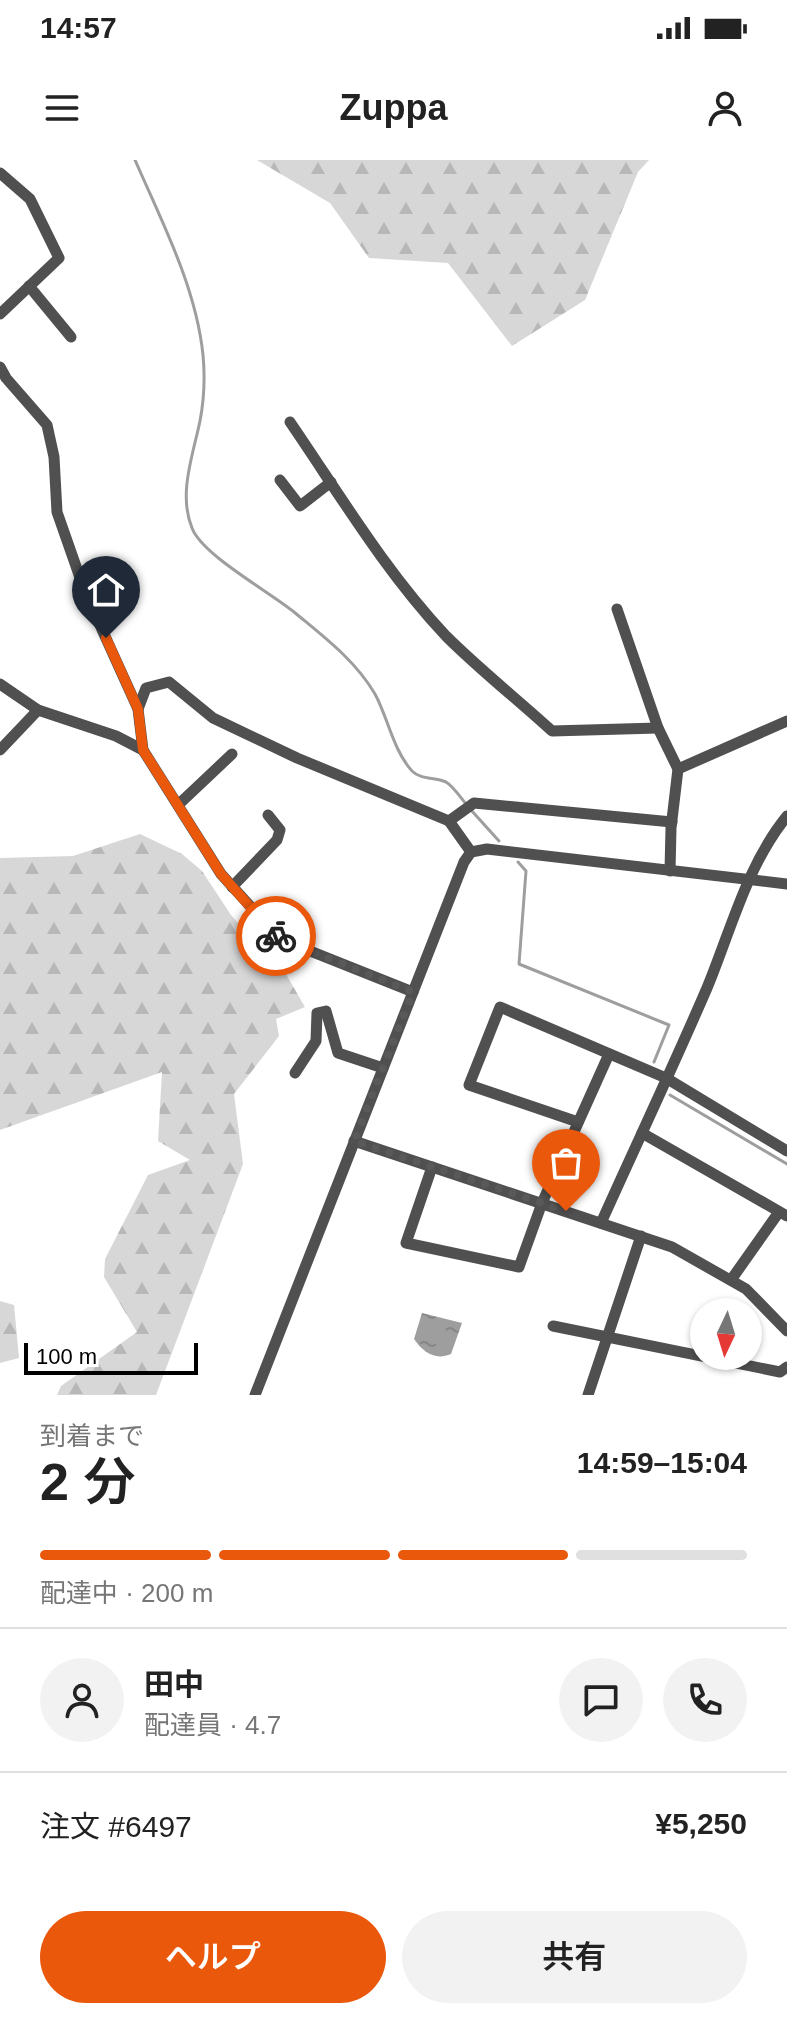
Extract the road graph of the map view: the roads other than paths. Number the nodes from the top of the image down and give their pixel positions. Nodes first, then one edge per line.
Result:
1 (0, 173) edge
2 (29, 286) junction
3 (0, 314) edge
4 (71, 337) dead end
5 (0, 367) edge
6 (290, 422) dead end
7 (280, 480) dead end
8 (331, 482) junction
9 (617, 609) dead end
10 (0, 684) edge
11 (138, 709) junction
12 (38, 710) junction
13 (787, 721) edge
14 (658, 728) junction
15 (0, 750) edge
16 (143, 750) junction
17 (232, 754) dead end
18 (678, 769) junction
19 (178, 805) junction
20 (268, 815) dead end
21 (787, 816) edge
22 (449, 821) junction
23 (672, 822) junction
24 (471, 852) junction
25 (670, 871) junction
26 (749, 880) junction
27 (787, 884) edge
28 (232, 887) junction
29 (413, 992) junction
30 (609, 1054) junction
31 (383, 1068) junction
32 (295, 1073) dead end
33 (666, 1078) junction
34 (578, 1122) junction
35 (642, 1133) junction
36 (354, 1141) junction
37 (787, 1151) edge
38 (432, 1167) junction
39 (542, 1203) junction
40 (783, 1214) edge
41 (601, 1223) junction
42 (641, 1236) junction
43 (731, 1280) junction
44 (553, 1326) dead end
45 (787, 1331) edge
46 (608, 1337) junction
47 (787, 1367) edge
48 (255, 1395) edge
49 (588, 1395) edge

1 - 2 street
2 - 3 street
2 - 4 street
5 - 11 street
6 - 8 street
7 - 8 street
8 - 14 street
9 - 14 street
10 - 12 street
11 - 16 street
11 - 22 street
12 - 15 street
12 - 16 street
13 - 18 street
14 - 18 street
16 - 19 street
17 - 19 street
18 - 23 street
19 - 28 street
20 - 28 street
21 - 26 street
22 - 23 street
22 - 24 street
23 - 25 street
24 - 25 street
24 - 29 street
25 - 26 street
26 - 27 street
26 - 33 street
28 - 29 street
29 - 31 street
30 - 33 street
30 - 34 street
30 - 34 street
31 - 32 street
31 - 36 street
33 - 35 street
33 - 37 street
34 - 39 street
35 - 40 street
35 - 41 street
36 - 38 street
36 - 48 street
38 - 39 street
38 - 39 street
39 - 41 street
40 - 43 street
41 - 42 street
42 - 43 street
42 - 46 street
43 - 45 street
44 - 46 street
46 - 47 street
46 - 49 street

